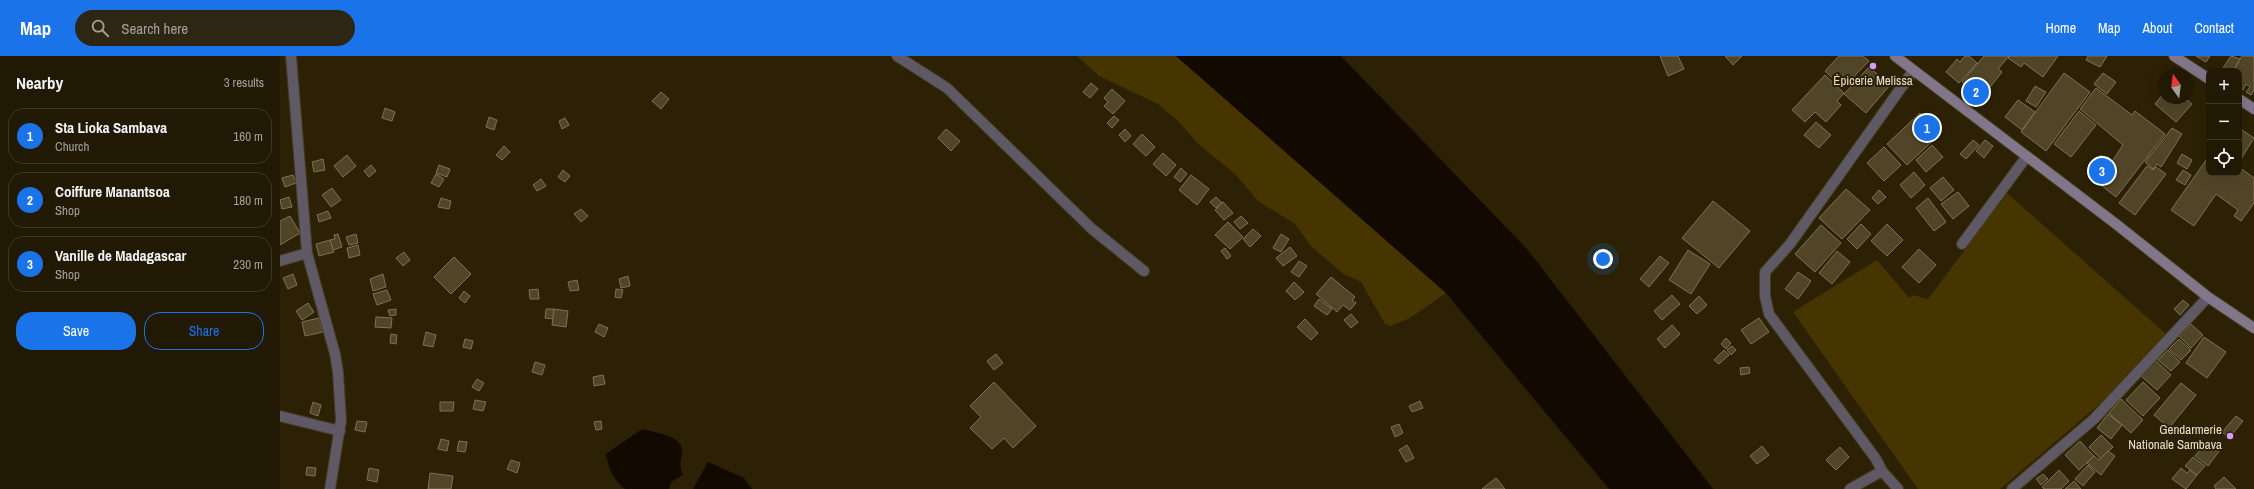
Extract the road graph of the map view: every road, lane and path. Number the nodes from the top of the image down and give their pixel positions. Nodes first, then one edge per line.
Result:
1 (291, 56) edge
2 (897, 56) edge
3 (1895, 56) edge
4 (2174, 56) edge
5 (1913, 71) junction
6 (2206, 77) edge
7 (2242, 101) edge
8 (2254, 109) edge
9 (2027, 156) junction
10 (1962, 244) dead end
11 (307, 253) junction
12 (280, 261) edge
13 (1144, 271) dead end
14 (2208, 296) junction
15 (2254, 328) edge
16 (280, 416) edge
17 (340, 431) junction
18 (1882, 470) junction
19 (330, 489) edge
20 (1850, 489) edge
21 (1898, 489) edge
22 (2012, 489) edge

1 - 11 street
2 - 13 street
3 - 5 main road
4 - 6 main road
5 - 9 main road
5 - 18 street
7 - 8 main road
9 - 10 street
9 - 14 main road
11 - 12 street
11 - 17 street
14 - 15 main road
14 - 22 street
16 - 17 street
17 - 19 street
18 - 20 street
18 - 21 street

